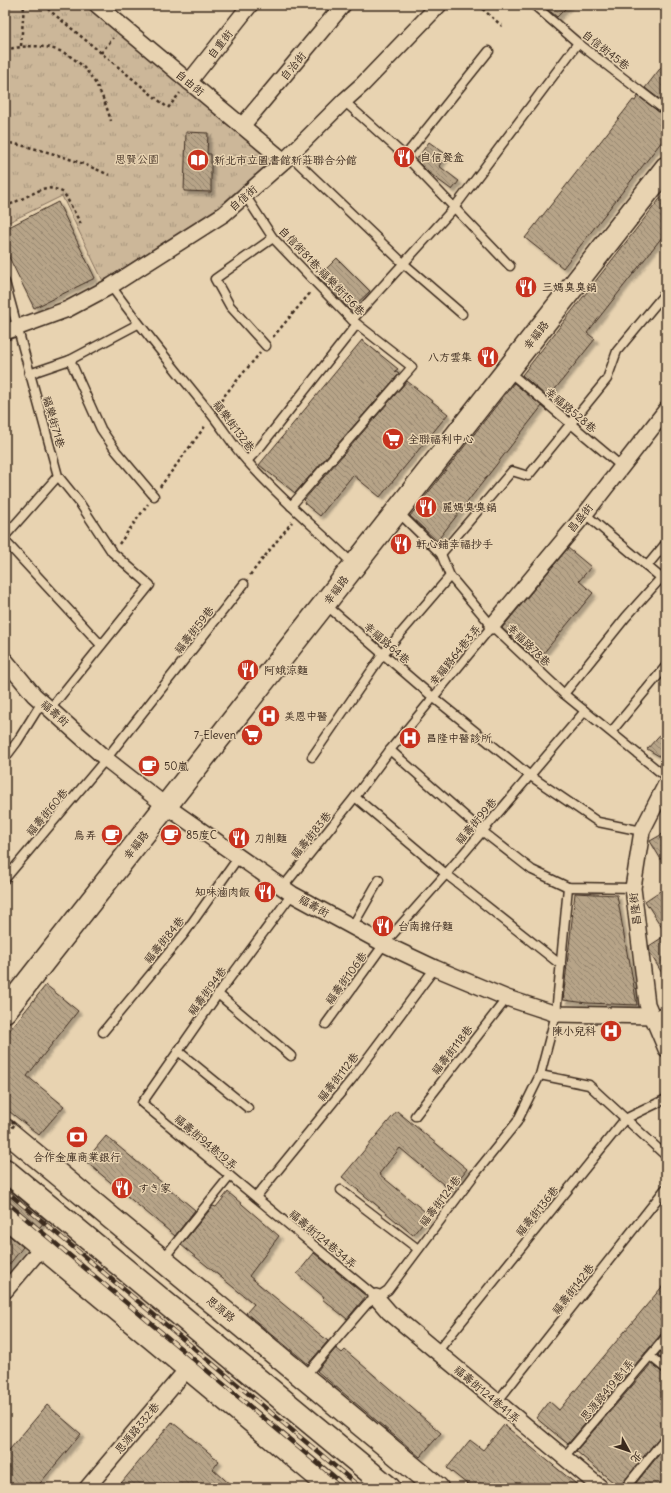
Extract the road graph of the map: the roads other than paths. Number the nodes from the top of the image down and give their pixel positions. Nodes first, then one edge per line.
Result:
1 (97, 5) edge
2 (250, 5) edge
3 (343, 5) edge
4 (439, 5) edge
5 (534, 5) edge
6 (578, 43) junction
7 (489, 51) dead end
8 (189, 82) junction
9 (344, 101) junction
10 (666, 111) edge
11 (242, 126) junction
12 (405, 156) junction
13 (287, 158) junction
14 (666, 168) edge
15 (245, 195) junction
16 (454, 208) junction
17 (273, 238) junction
18 (403, 263) junction
19 (510, 266) dead end
20 (5, 282) edge
21 (111, 286) junction
22 (666, 292) edge
23 (462, 314) dead end
24 (354, 322) junction
25 (138, 324) junction
26 (11, 330) edge
27 (266, 346) dead end
28 (70, 360) junction
29 (508, 371) junction
30 (29, 374) junction
31 (666, 410) edge
32 (571, 424) junction
33 (247, 461) junction
34 (621, 466) junction
35 (58, 476) junction
36 (154, 496) dead end
37 (291, 506) junction
38 (396, 511) junction
39 (585, 514) junction
40 (5, 536) edge
41 (5, 541) edge
42 (666, 543) edge
43 (441, 554) junction
44 (354, 565) junction
45 (647, 566) junction
46 (450, 576) junction
47 (664, 580) edge
48 (244, 584) road end
49 (325, 604) junction
50 (492, 626) junction
51 (101, 645) junction
52 (383, 654) junction
53 (5, 660) edge
54 (666, 666) edge
55 (564, 694) junction
56 (434, 698) junction
57 (46, 705) junction
58 (585, 711) junction
59 (612, 731) junction
60 (390, 750) junction
61 (312, 757) dead end
62 (5, 758) edge
63 (106, 759) junction
64 (529, 775) junction
65 (666, 777) edge
66 (666, 784) edge
67 (356, 797) junction
68 (166, 806) junction
69 (482, 831) junction
70 (642, 831) junction
71 (238, 858) junction
72 (446, 874) junction
73 (5, 879) edge
74 (379, 880) dead end
75 (568, 887) junction
76 (633, 888) junction
77 (288, 890) junction
78 (352, 927) junction
79 (384, 944) junction
80 (561, 966) junction
81 (435, 968) junction
82 (218, 994) junction
83 (507, 998) junction
84 (5, 1011) edge
85 (666, 1011) edge
86 (556, 1014) junction
87 (652, 1016) junction
88 (326, 1024) dead end
89 (103, 1032) dead end
90 (666, 1049) edge
91 (178, 1051) junction
92 (291, 1056) dead end
93 (540, 1075) junction
94 (666, 1099) edge
95 (142, 1103) joint
96 (248, 1108) dead end
97 (415, 1116) dead end
98 (626, 1119) junction
99 (7, 1125) edge
100 (666, 1156) edge
101 (5, 1170) edge
102 (230, 1176) junction
103 (666, 1188) edge
104 (341, 1190) dead end
105 (256, 1197) junction
106 (5, 1216) edge
107 (42, 1247) junction
108 (418, 1250) junction
109 (162, 1261) junction
110 (5, 1291) edge
111 (376, 1297) junction
112 (666, 1336) edge
113 (437, 1352) junction
114 (650, 1356) junction
115 (188, 1368) junction
116 (666, 1369) edge
117 (303, 1378) junction
118 (497, 1402) junction
119 (666, 1437) edge
120 (564, 1457) junction
121 (87, 1488) edge
122 (332, 1488) edge
123 (389, 1488) edge
124 (437, 1488) edge
125 (601, 1488) edge
126 (625, 1488) edge

1 - 8 street, 自由街
2 - 8 street, 自重街
3 - 11 street, 自治街
4 - 9 street, 自信街
5 - 6 lane, 自信街45巷
6 - 10 lane, 自信街45巷
6 - 16 lane
7 - 12 lane
8 - 11 street, 自由街
9 - 12 lane
9 - 13 street, 自信街
11 - 13 street, 自由街
12 - 16 lane
13 - 15 street, 自信街
13 - 18 lane
14 - 29 main road, 幸福路
15 - 17 lane, 自信街81巷;福樂街156巷
15 - 21 street, 自信街
16 - 18 lane
16 - 19 lane
17 - 24 lane, 自信街81巷;福樂街156巷
17 - 27 lane
18 - 23 lane
18 - 24 lane
20 - 26 lane, 福樂街71巷
21 - 25 lane, 福樂街132巷
21 - 26 street, 自信街
22 - 32 lane
24 - 33 lane
24 - 37 lane, 自信街81巷;福樂街156巷
25 - 28 lane
25 - 33 lane, 福樂街132巷
26 - 30 lane, 福樂街71巷
28 - 30 lane
28 - 36 lane
29 - 32 lane, 幸福路528巷
29 - 38 main road, 幸福路
30 - 35 lane, 福樂街71巷
31 - 34 street, 昌盛街
32 - 34 lane, 幸福路528巷
32 - 43 lane
33 - 37 lane, 福樂街132巷
34 - 39 street, 昌盛街
35 - 40 lane
35 - 51 lane, 福樂街71巷
37 - 44 lane, 福樂街132巷
38 - 43 lane, 幸福路78巷
38 - 44 main road, 幸福路
39 - 45 lane
39 - 50 street, 昌盛街
41 - 51 lane
42 - 45 lane
43 - 46 lane, 幸福路78巷
44 - 49 main road, 幸福路
45 - 47 lane
46 - 50 lane, 幸福路78巷
46 - 52 lane
47 - 55 lane
48 - 63 lane, 福壽街59巷
49 - 52 lane, 幸福路64巷
49 - 68 main road, 幸福路
50 - 55 lane, 幸福路78巷
50 - 56 lane, 幸福路64巷3弄
51 - 57 lane
52 - 56 lane, 幸福路64巷
52 - 61 lane
53 - 57 street, 福壽街
54 - 59 lane
55 - 58 lane, 幸福路78巷
56 - 60 lane, 幸福路64巷3弄
56 - 64 lane, 幸福路64巷
57 - 62 lane
57 - 63 street, 福壽街
58 - 59 lane, 幸福路78巷
58 - 64 lane, 福壽街99巷
59 - 65 lane, 幸福路78巷
60 - 67 lane, 福壽街83巷
60 - 69 lane
63 - 68 street, 福壽街
63 - 73 lane, 福壽街60巷
64 - 69 lane, 福壽街99巷
64 - 70 lane, 幸福路64巷
66 - 70 street, 昌隆街
67 - 72 lane
67 - 77 lane, 福壽街83巷
68 - 71 street, 福壽街
68 - 84 main road, 幸福路
69 - 72 lane, 福壽街99巷
69 - 75 lane
70 - 76 street, 昌隆街
71 - 77 street, 福壽街
71 - 89 lane, 福壽街84巷
72 - 79 lane, 福壽街99巷
72 - 80 lane
74 - 78 lane
75 - 76 lane
75 - 80 lane, 福壽街124巷
76 - 87 street, 昌隆街
77 - 78 street, 福壽街
77 - 82 lane, 福壽街94巷
78 - 79 street, 福壽街
79 - 81 street, 福壽街
79 - 88 lane, 福壽街106巷
80 - 86 lane, 福壽街124巷
81 - 83 street, 福壽街
81 - 105 lane, 福壽街112巷
82 - 91 lane, 福壽街94巷
82 - 92 lane
83 - 86 street, 福壽街
83 - 97 lane, 福壽街118巷
85 - 87 lane
86 - 87 street, 福壽街
86 - 93 lane, 福壽街124巷
87 - 90 street
91 - 95 lane, 福壽街94巷
91 - 96 lane
93 - 98 lane
93 - 108 lane, 福壽街124巷
94 - 98 lane, 福壽街136巷
95 - 102 lane, 福壽街94巷19弄
98 - 100 lane
98 - 113 lane, 福壽街136巷
99 - 109 main road, 思源路
101 - 123 main road
102 - 105 lane, 福壽街94巷19弄
102 - 109 lane
103 - 118 lane, 福壽街142巷
104 - 108 lane
105 - 111 lane, 福壽街124巷34弄
106 - 107 main road
107 - 110 street
107 - 115 main road
108 - 111 lane, 福壽街124巷
109 - 117 main road, 思源路
111 - 113 street, 福壽街124巷41弄
111 - 117 lane, 福壽街124巷
112 - 114 lane, 思源路419巷1弄
113 - 118 street, 福壽街124巷41弄
114 - 116 lane
114 - 120 lane, 思源路419巷1弄
115 - 121 street, 思源路332巷
115 - 122 main road
117 - 124 main road, 思源路
118 - 120 street, 福壽街124巷41弄
119 - 126 lane
120 - 125 street, 福壽街124巷41弄

